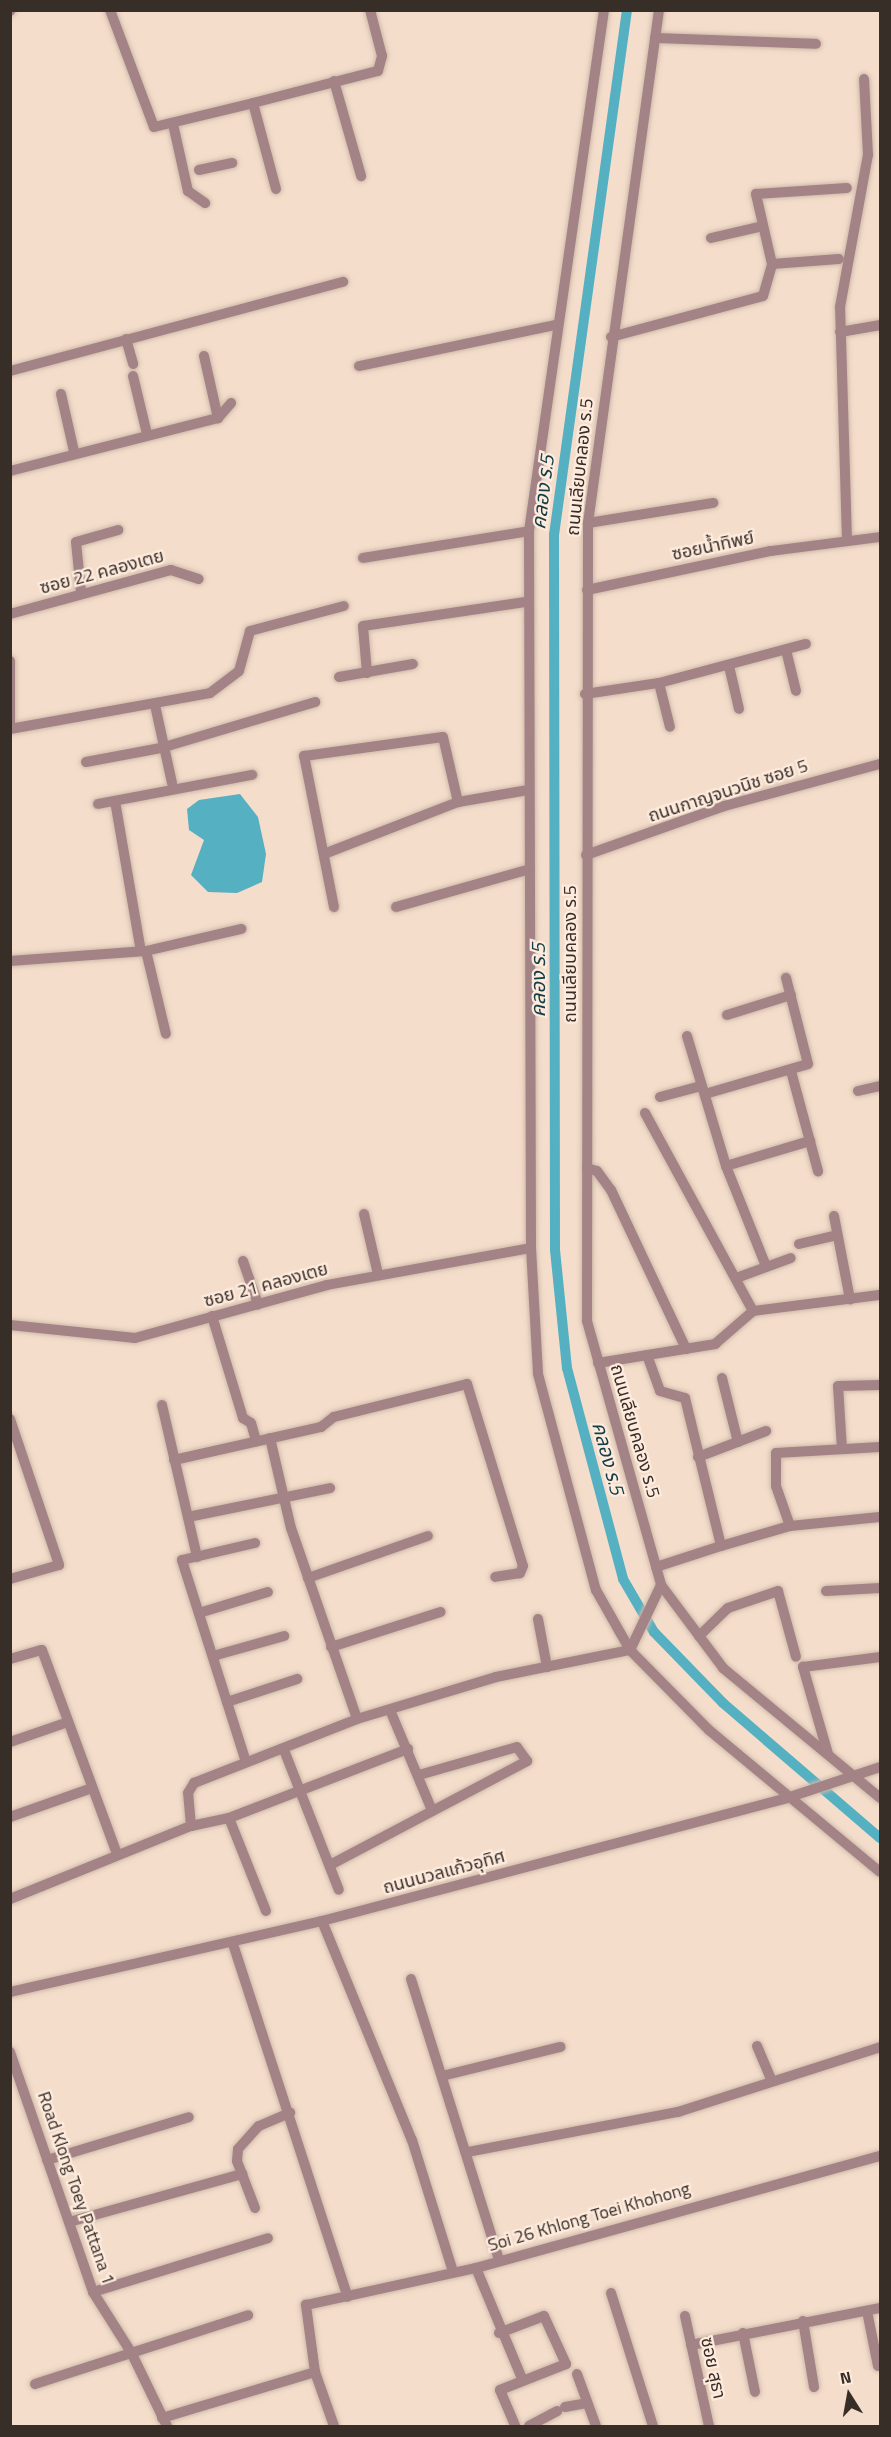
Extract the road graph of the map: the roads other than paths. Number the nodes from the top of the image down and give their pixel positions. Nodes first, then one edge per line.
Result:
1 (110, 10) edge
2 (370, 10) edge
3 (604, 10) edge
4 (659, 10) edge
5 (655, 38) junction
6 (816, 44) dead end
7 (864, 79) dead end
8 (334, 81) junction
9 (253, 103) junction
10 (173, 124) junction
11 (232, 163) dead end
12 (191, 171) junction
13 (361, 176) dead end
14 (847, 188) dead end
15 (276, 189) dead end
16 (205, 203) dead end
17 (763, 226) junction
18 (711, 238) dead end
19 (838, 259) dead end
20 (772, 264) junction
21 (343, 282) dead end
22 (556, 324) junction
23 (880, 325) edge
24 (840, 332) junction
25 (611, 337) junction
26 (126, 339) junction
27 (204, 356) dead end
28 (133, 364) dead end
29 (359, 366) dead end
30 (10, 371) edge
31 (133, 376) dead end
32 (61, 394) dead end
33 (231, 403) dead end
34 (218, 418) junction
35 (147, 434) junction
36 (74, 451) junction
37 (10, 471) edge
38 (713, 503) dead end
39 (588, 523) junction
40 (118, 530) dead end
41 (529, 531) junction
42 (880, 537) edge
43 (847, 540) junction
44 (363, 558) dead end
45 (199, 579) dead end
46 (587, 590) junction
47 (81, 592) junction
48 (525, 602) junction
49 (345, 606) dead end
50 (10, 614) edge
51 (806, 644) dead end
52 (786, 650) junction
53 (11, 662) edge
54 (413, 664) dead end
55 (729, 666) junction
56 (367, 673) junction
57 (339, 677) dead end
58 (659, 683) junction
59 (796, 691) dead end
60 (585, 694) junction
61 (315, 702) dead end
62 (155, 705) junction
63 (738, 709) dead end
64 (670, 728) dead end
65 (10, 729) edge
66 (161, 748) junction
67 (86, 762) dead end
68 (880, 765) edge
69 (252, 775) dead end
70 (172, 783) dead end
71 (528, 790) junction
72 (115, 801) junction
73 (458, 802) junction
74 (98, 804) dead end
75 (324, 854) junction
76 (586, 855) junction
77 (530, 869) junction
78 (334, 907) dead end
79 (396, 907) dead end
80 (241, 929) dead end
81 (143, 951) junction
82 (10, 961) edge
83 (786, 978) dead end
84 (791, 995) junction
85 (727, 1015) dead end
86 (166, 1034) dead end
87 (687, 1036) dead end
88 (791, 1071) junction
89 (880, 1086) edge
90 (703, 1090) junction
91 (858, 1091) dead end
92 (660, 1097) dead end
93 (645, 1113) dead end
94 (810, 1141) junction
95 (726, 1166) junction
96 (587, 1167) junction
97 (818, 1171) dead end
98 (364, 1214) dead end
99 (834, 1216) dead end
100 (837, 1235) junction
101 (799, 1244) dead end
102 (531, 1248) junction
103 (791, 1258) dead end
104 (243, 1261) dead end
105 (766, 1266) junction
106 (378, 1274) junction
107 (739, 1277) junction
108 (880, 1295) edge
109 (850, 1299) junction
110 (258, 1304) junction
111 (753, 1311) junction
112 (212, 1316) junction
113 (10, 1325) edge
114 (686, 1349) junction
115 (647, 1355) junction
116 (598, 1363) junction
117 (722, 1378) dead end
118 (880, 1385) edge
119 (162, 1406) dead end
120 (10, 1419) edge
121 (766, 1431) dead end
122 (270, 1438) junction
123 (256, 1441) junction
124 (738, 1442) junction
125 (880, 1448) edge
126 (842, 1449) junction
127 (698, 1457) junction
128 (174, 1460) junction
129 (330, 1488) dead end
130 (284, 1497) junction
131 (188, 1517) junction
132 (880, 1517) edge
133 (790, 1526) junction
134 (428, 1536) dead end
135 (255, 1543) dead end
136 (721, 1546) junction
137 (197, 1557) junction
138 (656, 1567) junction
139 (495, 1577) dead end
140 (308, 1578) junction
141 (10, 1579) edge
142 (661, 1585) junction
143 (880, 1588) edge
144 (826, 1591) dead end
145 (268, 1592) dead end
146 (441, 1612) dead end
147 (199, 1613) junction
148 (538, 1618) dead end
149 (284, 1636) dead end
150 (699, 1636) junction
151 (331, 1647) junction
152 (630, 1650) junction
153 (11, 1656) edge
154 (213, 1656) junction
155 (796, 1657) dead end
156 (880, 1657) edge
157 (548, 1667) junction
158 (297, 1679) dead end
159 (227, 1702) junction
160 (390, 1710) junction
161 (357, 1719) junction
162 (68, 1722) junction
163 (10, 1742) edge
164 (408, 1749) junction
165 (284, 1750) junction
166 (828, 1754) junction
167 (246, 1762) junction
168 (880, 1767) edge
169 (854, 1774) junction
170 (419, 1775) junction
171 (92, 1788) junction
172 (302, 1790) junction
173 (787, 1798) junction
174 (880, 1798) edge
175 (431, 1808) junction
176 (10, 1816) edge
177 (229, 1818) junction
178 (191, 1826) junction
179 (117, 1854) junction
180 (330, 1865) junction
181 (880, 1872) edge
182 (339, 1890) dead end
183 (10, 1899) edge
184 (266, 1911) dead end
185 (322, 1921) junction
186 (233, 1944) junction
187 (411, 1979) dead end
188 (10, 1992) edge
189 (757, 2046) dead end
190 (560, 2047) dead end
191 (880, 2047) edge
192 (10, 2052) edge
193 (442, 2076) junction
194 (772, 2081) junction
195 (290, 2113) junction
196 (189, 2117) dead end
197 (468, 2152) junction
198 (880, 2156) edge
199 (47, 2160) junction
200 (242, 2174) junction
201 (255, 2208) dead end
202 (69, 2222) junction
203 (268, 2238) dead end
204 (499, 2259) junction
205 (476, 2268) junction
206 (453, 2272) junction
207 (93, 2292) junction
208 (611, 2292) dead end
209 (348, 2297) junction
210 (880, 2308) edge
211 (867, 2311) junction
212 (248, 2315) dead end
213 (686, 2316) dead end
214 (803, 2321) junction
215 (499, 2332) junction
216 (743, 2333) junction
217 (691, 2344) junction
218 (131, 2352) junction
219 (878, 2366) dead end
220 (315, 2372) junction
221 (577, 2374) dead end
222 (523, 2381) junction
223 (35, 2384) dead end
224 (814, 2387) dead end
225 (755, 2392) dead end
226 (587, 2403) junction
227 (165, 2422) edge
228 (334, 2427) edge
229 (515, 2427) edge
230 (529, 2427) edge
231 (596, 2427) edge
232 (653, 2427) edge
233 (709, 2427) edge

1 - 10 street
2 - 8 street
3 - 22 street
4 - 5 street, ถนนเลียบคลอง ร.5
5 - 6 street
5 - 25 street, ถนนเลียบคลอง ร.5
7 - 24 street
8 - 9 street
8 - 13 street
9 - 10 street
9 - 15 street
10 - 12 street
11 - 12 street
12 - 16 street
14 - 17 street
17 - 18 street
17 - 20 street
19 - 20 street
20 - 25 street
21 - 26 street
22 - 29 street
22 - 41 street
23 - 24 street
24 - 43 street
25 - 39 street, ถนนเลียบคลอง ร.5
26 - 28 street
26 - 30 street
27 - 34 street
31 - 35 street
32 - 36 street
33 - 34 street
34 - 35 street
35 - 36 street
36 - 37 street
38 - 39 street
39 - 46 street, ถนนเลียบคลอง ร.5
40 - 47 street
41 - 44 street
41 - 48 street
42 - 43 street, ซอยน้ำทิพย์
43 - 46 street, ซอยน้ำทิพย์
45 - 47 street, ซอย 22 คลองเตย
46 - 60 street, ถนนเลียบคลอง ร.5
47 - 50 street, ซอย 22 คลองเตย
48 - 56 street
48 - 71 street
49 - 62 street
51 - 52 street
52 - 55 street
52 - 59 street
53 - 65 street
54 - 56 street
55 - 58 street
55 - 63 street
56 - 57 street
58 - 60 street
58 - 64 street
60 - 76 street, ถนนเลียบคลอง ร.5
61 - 66 street
62 - 65 street
62 - 66 street
66 - 67 street
66 - 70 street
68 - 76 street, ถนนกาญจนวนิช ซอย 5
69 - 72 street
71 - 73 street
71 - 77 street
72 - 74 street
72 - 81 street
73 - 75 street
73 - 75 street
75 - 78 street
76 - 96 street, ถนนเลียบคลอง ร.5
77 - 79 street
77 - 102 street
80 - 81 street
81 - 82 street
81 - 86 street
83 - 84 street
84 - 85 street
84 - 88 street
87 - 90 street
88 - 90 street
88 - 94 street
89 - 91 street
90 - 92 street
90 - 95 street
93 - 107 street
94 - 95 street
94 - 97 street
95 - 105 street
96 - 114 street
96 - 116 street, ถนนเลียบคลอง ร.5
98 - 106 street
99 - 100 street
100 - 101 street
100 - 109 street
102 - 106 street, ซอย 21 คลองเตย
102 - 152 street
103 - 105 street
104 - 110 street
105 - 107 street
106 - 110 street, ซอย 21 คลองเตย
107 - 111 street
108 - 109 street
109 - 111 street
110 - 112 street, ซอย 21 คลองเตย
111 - 114 street
112 - 113 street, ซอย 21 คลองเตย
112 - 123 street
114 - 115 street
115 - 116 street
115 - 127 street
116 - 138 street, ถนนเลียบคลอง ร.5
117 - 124 street
118 - 126 street
119 - 128 street
120 - 141 street
121 - 124 street
122 - 123 street
122 - 130 street
122 - 139 street
123 - 128 street
124 - 127 street
125 - 126 street
126 - 133 street
127 - 136 street
128 - 131 street
129 - 130 street
130 - 131 street
130 - 140 street
131 - 137 street
132 - 133 street
133 - 136 street
134 - 140 street
135 - 137 street
136 - 138 street
137 - 147 street
138 - 142 street, ถนนเลียบคลอง ร.5
140 - 151 street
142 - 150 street, ถนนเลียบคลอง ร.5
142 - 152 street
143 - 144 street
145 - 147 street
146 - 151 street
147 - 154 street
148 - 157 street
149 - 154 street
150 - 155 street
150 - 166 street, ถนนเลียบคลอง ร.5
151 - 161 street
152 - 157 street
152 - 173 street
153 - 162 street
154 - 159 street
156 - 166 street
157 - 160 street
158 - 159 street
159 - 167 street
160 - 161 street
160 - 164 street
161 - 165 street
162 - 163 street
162 - 171 street
164 - 170 street
164 - 172 street
165 - 167 street
165 - 172 street
166 - 169 street, ถนนเลียบคลอง ร.5
167 - 178 street
168 - 169 street, ถนนนวลแก้วอุทิศ
169 - 173 street, ถนนนวลแก้วอุทิศ
169 - 174 street, ถนนเลียบคลอง ร.5
170 - 175 street
170 - 175 street
171 - 176 street
171 - 179 street
172 - 177 street
172 - 180 street
173 - 181 street
173 - 185 street, ถนนนวลแก้วอุทิศ
175 - 180 street
177 - 178 street
177 - 184 street
178 - 179 street
179 - 183 street
180 - 182 street
185 - 186 street, ถนนนวลแก้วอุทิศ
185 - 206 street
186 - 188 street, ถนนนวลแก้วอุทิศ
186 - 195 street
187 - 193 street
189 - 194 street
190 - 193 street
191 - 194 street
192 - 199 street, Road Klong Toey Pattana 1
193 - 197 street
194 - 197 street
195 - 200 street
195 - 209 street
196 - 199 street
197 - 204 street
198 - 204 street, Soi 26 Khlong Toei Khohong
199 - 202 street, Road Klong Toey Pattana 1
200 - 201 street
200 - 202 street
202 - 207 street, Road Klong Toey Pattana 1
203 - 207 street
204 - 205 street, Soi 26 Khlong Toei Khohong
205 - 206 street, Soi 26 Khlong Toei Khohong
205 - 215 street
206 - 209 street, Soi 26 Khlong Toei Khohong
207 - 218 street, Road Klong Toey Pattana 1
208 - 232 street
209 - 220 street, Soi 26 Khlong Toei Khohong
210 - 211 street
211 - 214 street
211 - 219 street
212 - 218 street
213 - 217 street, ซอย สุธา
214 - 216 street
214 - 224 street
215 - 222 street
215 - 222 street
216 - 217 street
216 - 225 street
217 - 233 street, ซอย สุธา
218 - 223 street
218 - 227 street, Road Klong Toey Pattana 1
220 - 227 street
220 - 228 street
221 - 226 street
222 - 229 street
226 - 230 street
226 - 231 street

